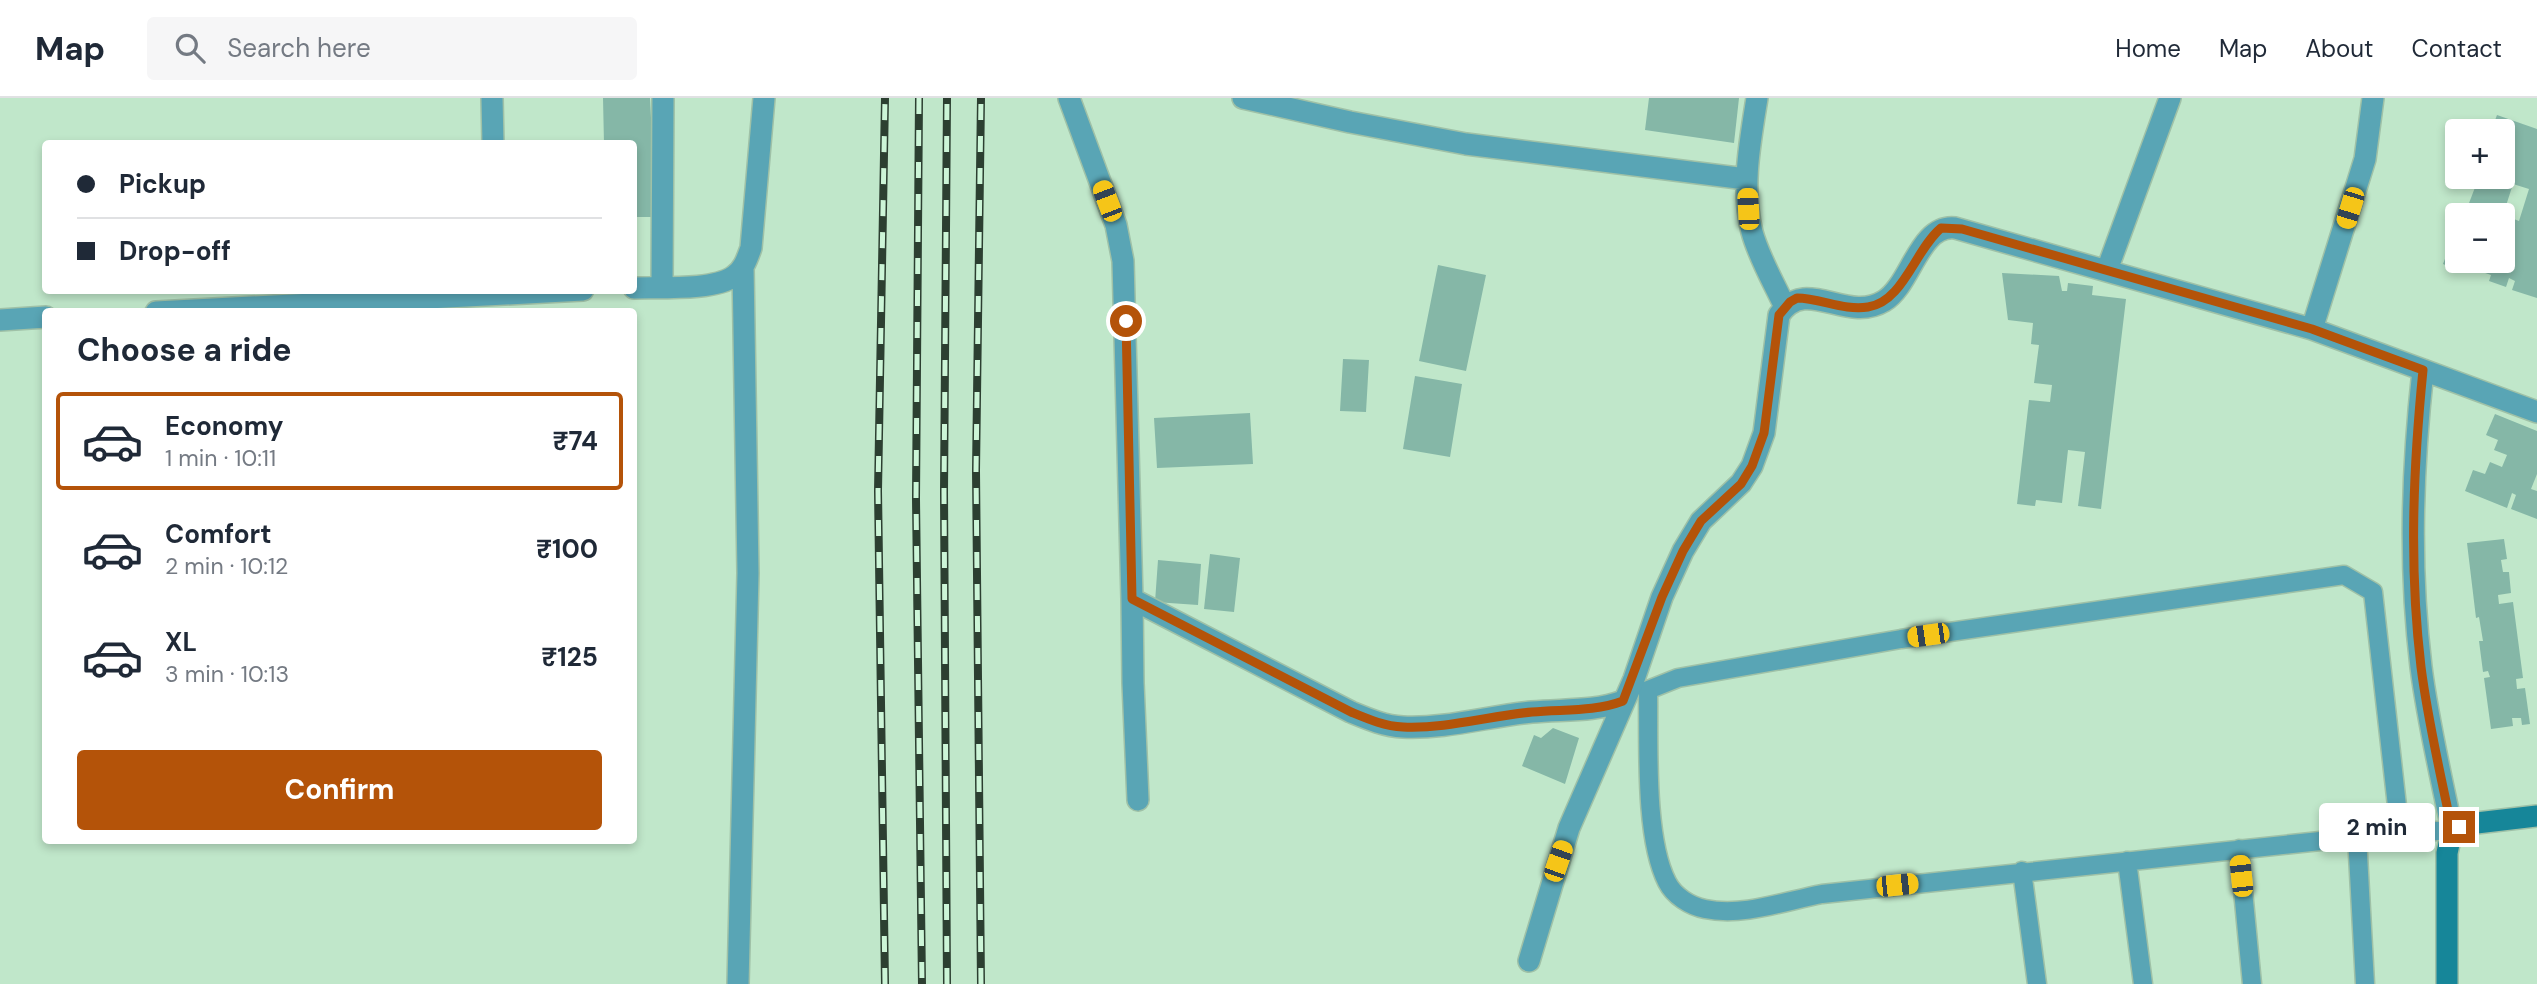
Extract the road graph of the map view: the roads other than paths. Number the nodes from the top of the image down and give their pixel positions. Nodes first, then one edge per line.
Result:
1 (492, 98) edge
2 (663, 98) edge
3 (764, 98) edge
4 (1069, 98) edge
5 (1243, 98) edge
6 (1757, 98) edge
7 (2170, 98) edge
8 (2373, 98) edge
9 (493, 140) edge
10 (1746, 179) junction
11 (743, 267) junction
12 (2107, 271) junction
13 (662, 287) junction
14 (637, 288) edge
15 (477, 294) edge
16 (1785, 307) junction
17 (227, 308) edge
18 (42, 317) edge
19 (0, 320) edge
20 (2312, 329) junction
21 (2423, 370) junction
22 (2537, 412) edge
23 (1132, 599) junction
24 (1623, 701) junction
25 (1138, 800) dead end
26 (2537, 816) edge
27 (2452, 830) junction
28 (2377, 835) junction
29 (2357, 836) junction
30 (2239, 849) junction
31 (2127, 861) junction
32 (2022, 871) junction
33 (1529, 961) dead end
34 (738, 984) edge
35 (2036, 984) edge
36 (2143, 984) edge
37 (2252, 984) edge
38 (2365, 984) edge
39 (2447, 984) edge

1 - 9 street
2 - 13 street
3 - 11 street
4 - 23 street
5 - 10 street
6 - 10 street
7 - 12 street
8 - 20 street
10 - 16 street
11 - 13 street
11 - 34 street
12 - 16 street
12 - 20 street
13 - 14 street
15 - 17 street
16 - 24 street
18 - 19 street
20 - 21 street
21 - 22 street
21 - 27 street
23 - 24 street
23 - 25 street
24 - 33 street
26 - 27 street
27 - 28 lane
27 - 39 street
28 - 29 lane
28 - 32 lane
29 - 30 lane
29 - 38 lane
30 - 31 lane
30 - 37 lane
31 - 32 lane
31 - 36 lane
32 - 35 lane

